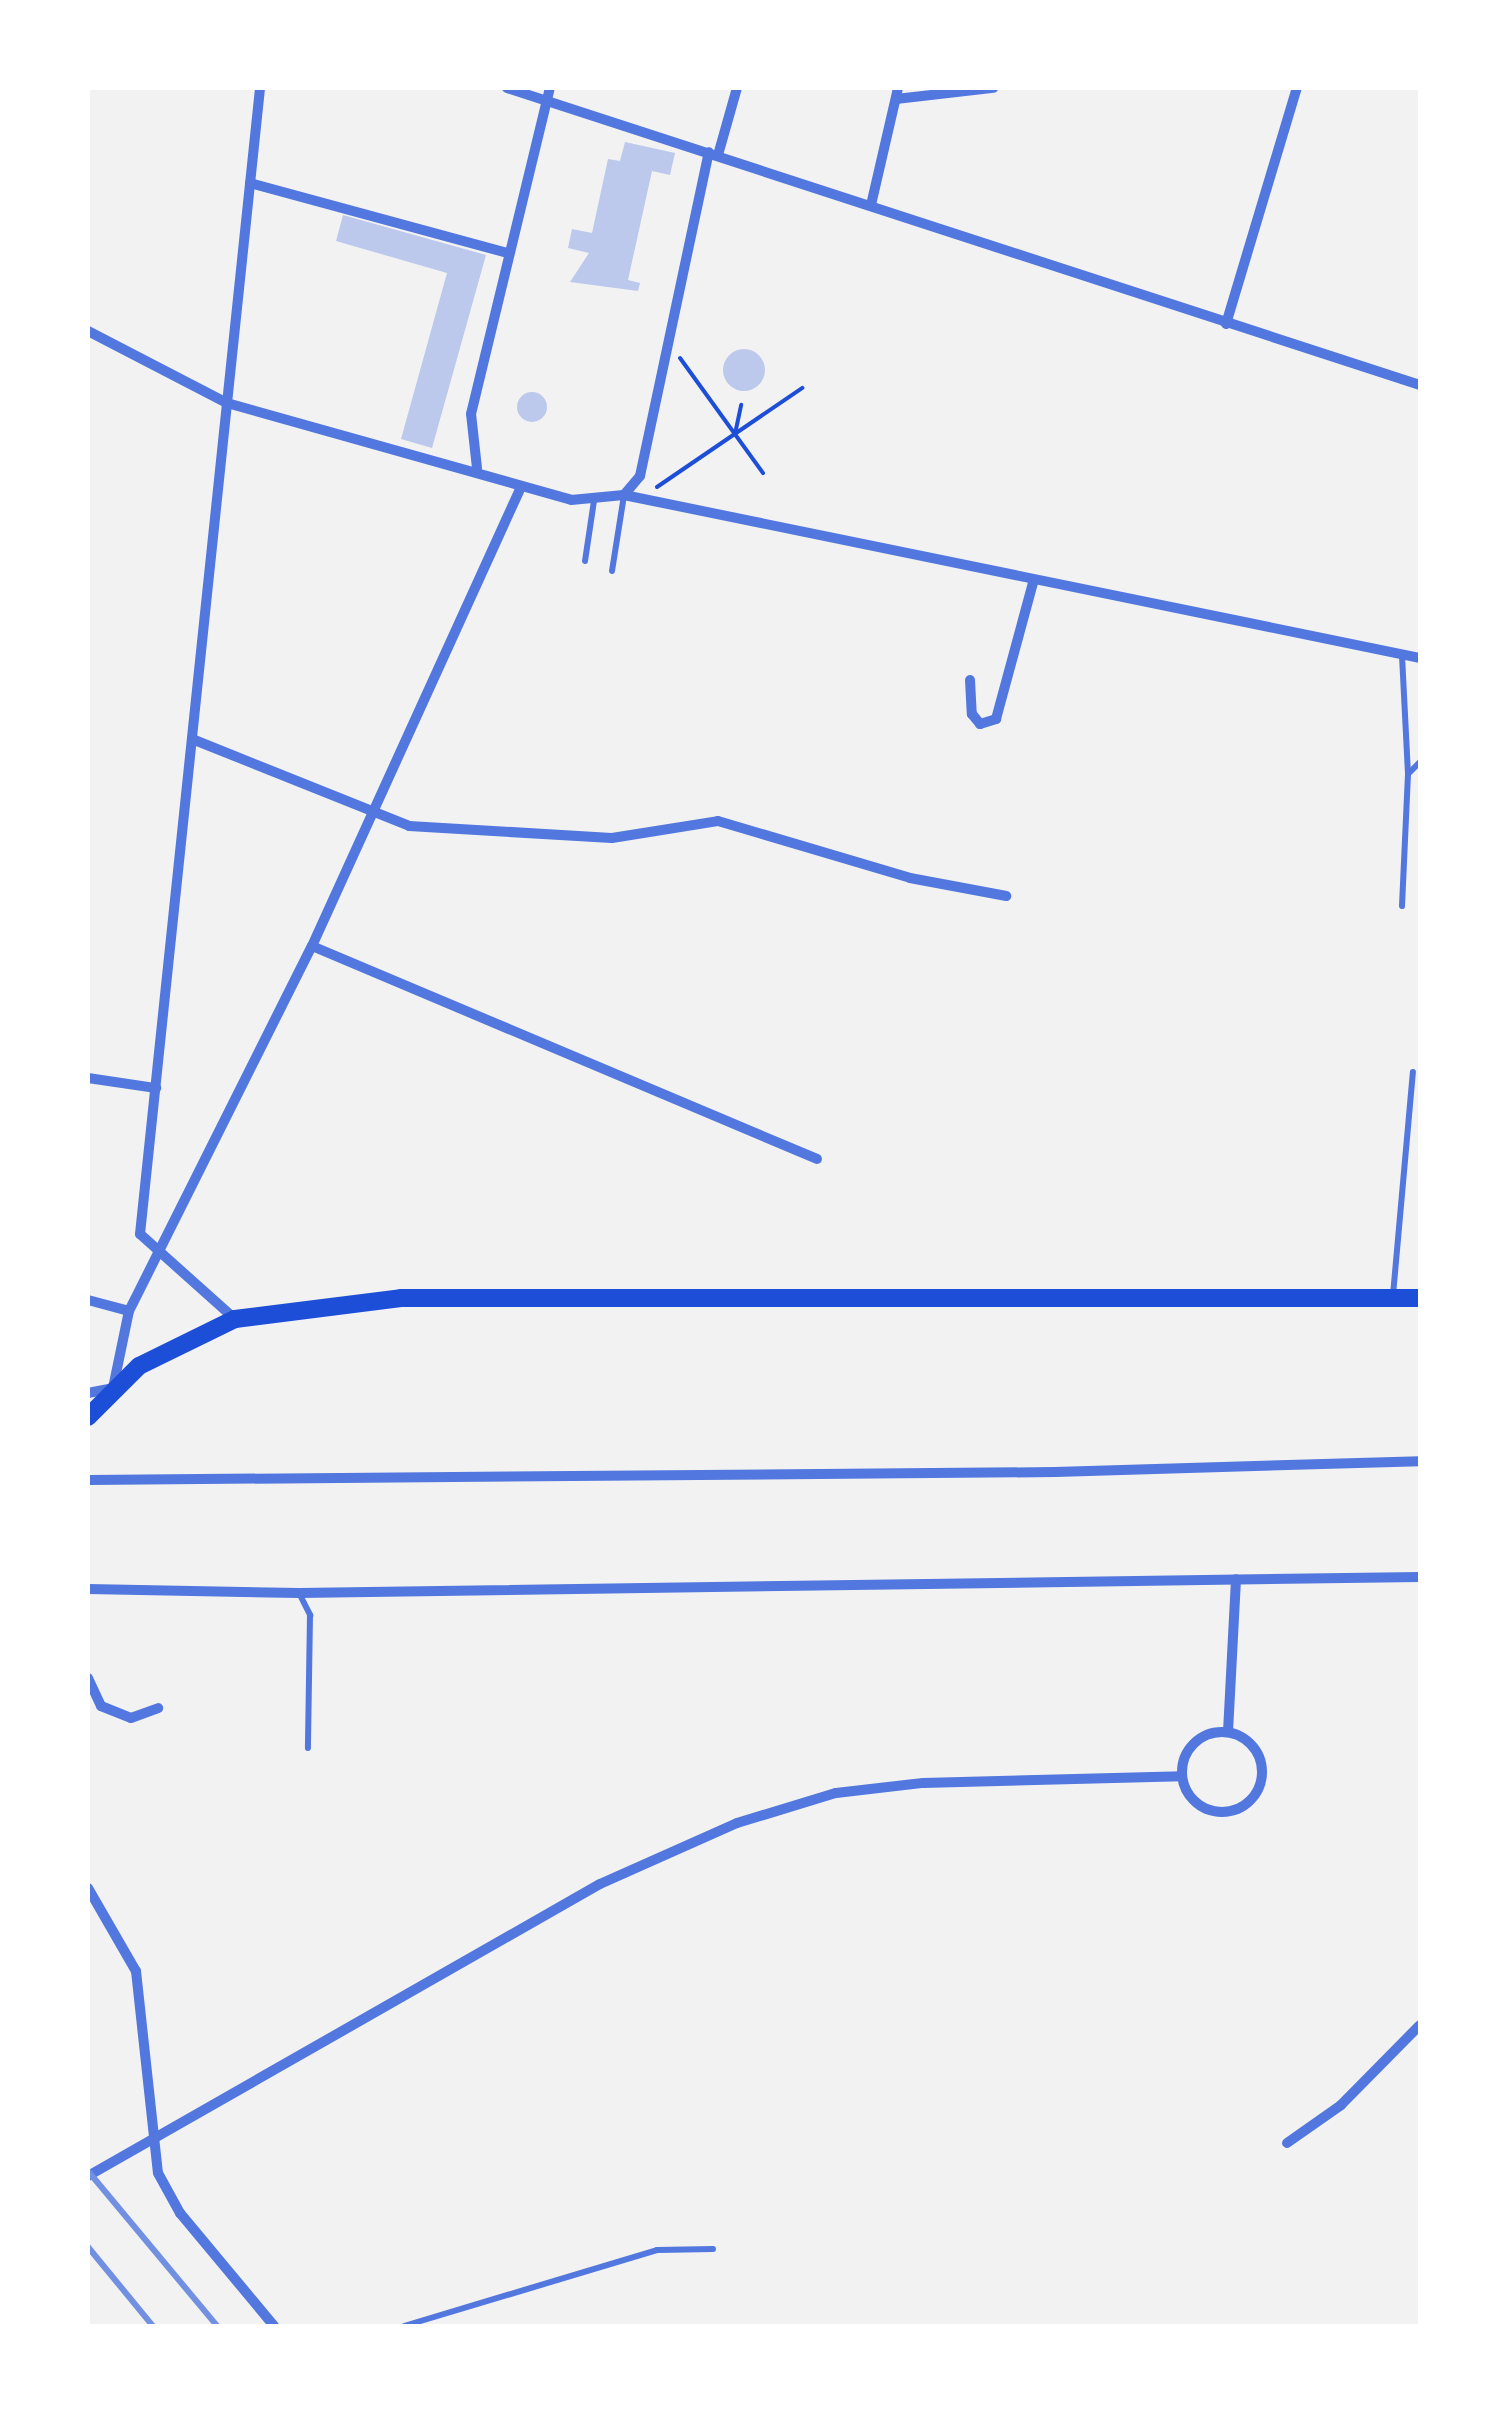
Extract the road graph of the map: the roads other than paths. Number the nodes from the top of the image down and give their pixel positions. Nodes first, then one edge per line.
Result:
1 (260, 88) edge
2 (507, 88) edge
3 (550, 88) edge
4 (737, 88) edge
5 (993, 88) edge
6 (1297, 88) edge
7 (897, 93) edge
8 (547, 101) junction
9 (714, 153) junction
10 (250, 183) junction
11 (871, 206) junction
12 (507, 253) junction
13 (1226, 324) junction
14 (88, 331) edge
15 (1420, 386) edge
16 (227, 403) junction
17 (478, 468) junction
18 (521, 487) junction
19 (624, 494) junction
20 (594, 501) junction
21 (585, 561) dead end
22 (612, 570) dead end
23 (1034, 583) junction
24 (1402, 655) junction
25 (1420, 658) edge
26 (970, 680) dead end
27 (192, 739) junction
28 (1420, 762) edge
29 (1408, 774) junction
30 (373, 814) junction
31 (1006, 896) dead end
32 (1402, 906) dead end
33 (312, 946) junction
34 (1413, 1072) dead end
35 (88, 1078) edge
36 (156, 1088) junction
37 (818, 1159) dead end
38 (158, 1250) junction
39 (1393, 1298) junction
40 (1420, 1298) edge
41 (88, 1300) edge
42 (129, 1311) junction
43 (235, 1320) junction
44 (113, 1388) junction
45 (90, 1405) edge
46 (1420, 1461) edge
47 (88, 1480) edge
48 (1420, 1577) edge
49 (1236, 1579) junction
50 (88, 1590) edge
51 (299, 1593) junction
52 (88, 1678) edge
53 (158, 1708) dead end
54 (1228, 1732) junction
55 (308, 1748) dead end
56 (1182, 1776) junction
57 (88, 1888) edge
58 (1420, 2026) edge
59 (1287, 2143) dead end
60 (88, 2176) edge
61 (713, 2249) dead end
62 (274, 2326) edge
63 (404, 2326) edge

1 - 10 street
2 - 8 street
3 - 8 street
4 - 9 street
5 - 7 street
6 - 13 street
7 - 11 street
8 - 9 street
8 - 12 street
9 - 11 street
9 - 19 street
10 - 12 street
10 - 16 street
11 - 13 street
12 - 17 street
13 - 15 street
14 - 16 street
16 - 17 street
16 - 27 street
17 - 18 street
18 - 20 street
18 - 30 street
19 - 20 street
19 - 22 lane
19 - 23 street
20 - 21 lane
23 - 24 street
23 - 26 street
24 - 25 street
24 - 29 lane
27 - 30 street
27 - 36 street
28 - 29 lane
29 - 32 lane
30 - 31 street
30 - 33 street
33 - 37 street
33 - 38 street
34 - 39 lane
35 - 36 street
36 - 38 street
38 - 42 street
38 - 43 street
39 - 40 main road
39 - 43 main road
41 - 42 street
42 - 44 street
43 - 44 main road
44 - 45 main road
46 - 47 street
48 - 49 street
49 - 51 street
49 - 54 street
50 - 51 street
51 - 55 lane
52 - 53 street
54 - 56 street
54 - 56 street
56 - 60 street
57 - 62 street
58 - 59 street
61 - 63 lane

